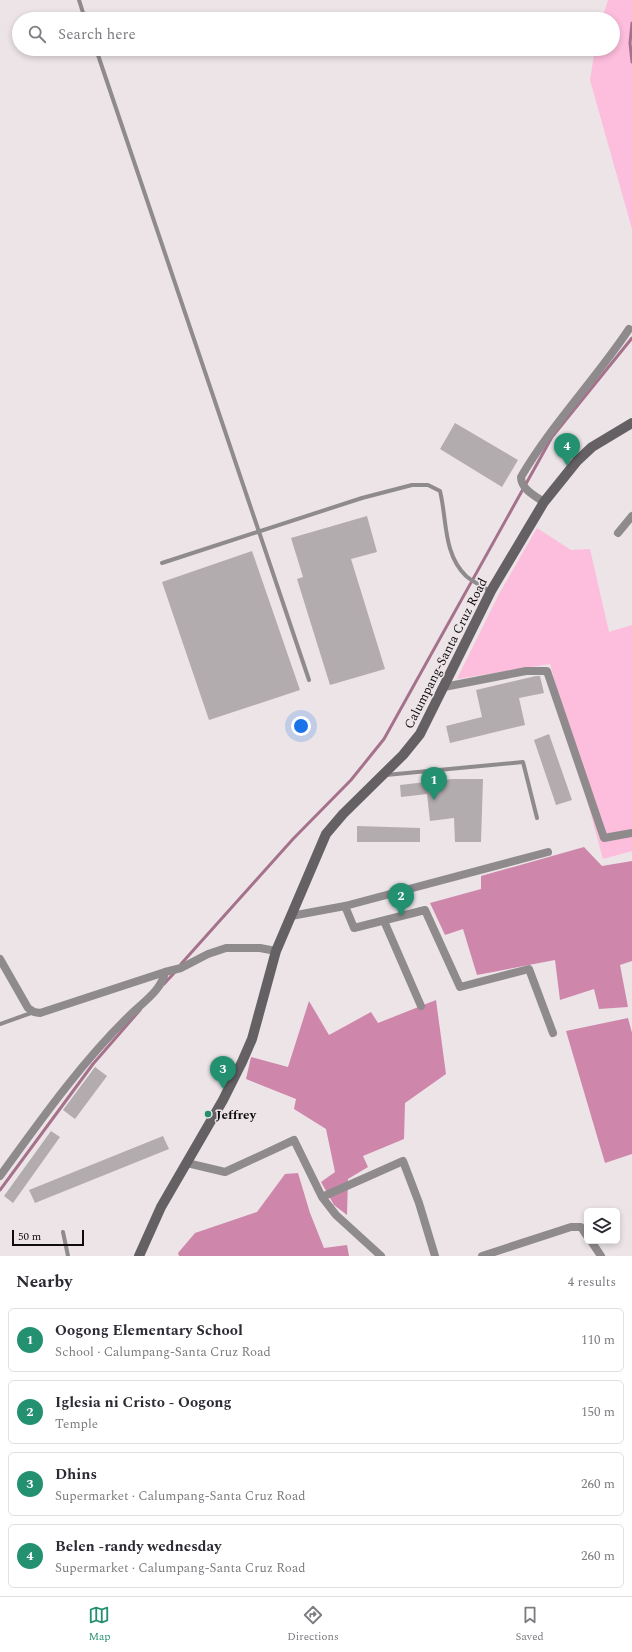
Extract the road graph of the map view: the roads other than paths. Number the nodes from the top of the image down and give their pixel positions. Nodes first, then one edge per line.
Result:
1 (79, 0) edge
2 (83, 12) edge
3 (98, 56) edge
4 (629, 329) dead end
5 (632, 423) edge
6 (544, 502) junction
7 (632, 516) edge
8 (259, 532) junction
9 (618, 533) dead end
10 (162, 563) dead end
11 (491, 591) junction
12 (308, 680) dead end
13 (444, 687) junction
14 (384, 775) junction
15 (537, 818) dead end
16 (632, 832) edge
17 (548, 852) dead end
18 (345, 906) junction
19 (291, 916) junction
20 (384, 921) junction
21 (276, 951) junction
22 (1, 964) edge
23 (167, 972) junction
24 (421, 1006) dead end
25 (34, 1012) junction
26 (0, 1024) edge
27 (553, 1033) dead end
28 (187, 1163) junction
29 (0, 1176) edge
30 (322, 1197) junction
31 (63, 1232) dead end
32 (584, 1232) edge
33 (593, 1244) edge
34 (68, 1256) edge
35 (139, 1256) edge
36 (381, 1256) edge
37 (434, 1256) edge
38 (482, 1256) edge
39 (601, 1256) edge

1 - 2 lane
3 - 8 lane
4 - 6 street
5 - 6 main road, Calumpang-Santa Cruz Road
6 - 11 main road, Calumpang-Santa Cruz Road
7 - 9 street
8 - 10 lane
8 - 11 lane
8 - 12 lane
11 - 13 main road, Calumpang-Santa Cruz Road
13 - 14 main road, Calumpang-Santa Cruz Road
13 - 16 street
14 - 15 lane
14 - 19 main road, Calumpang-Santa Cruz Road
17 - 18 street
18 - 19 street
18 - 20 street
19 - 21 main road, Calumpang-Santa Cruz Road
20 - 24 street
20 - 27 street
21 - 23 street
21 - 28 main road, Calumpang-Santa Cruz Road
22 - 25 street
23 - 25 street
23 - 29 street
25 - 26 lane
28 - 30 street
28 - 35 main road, Calumpang-Santa Cruz Road
30 - 36 street
30 - 37 street
31 - 34 lane
32 - 38 street
33 - 39 street

